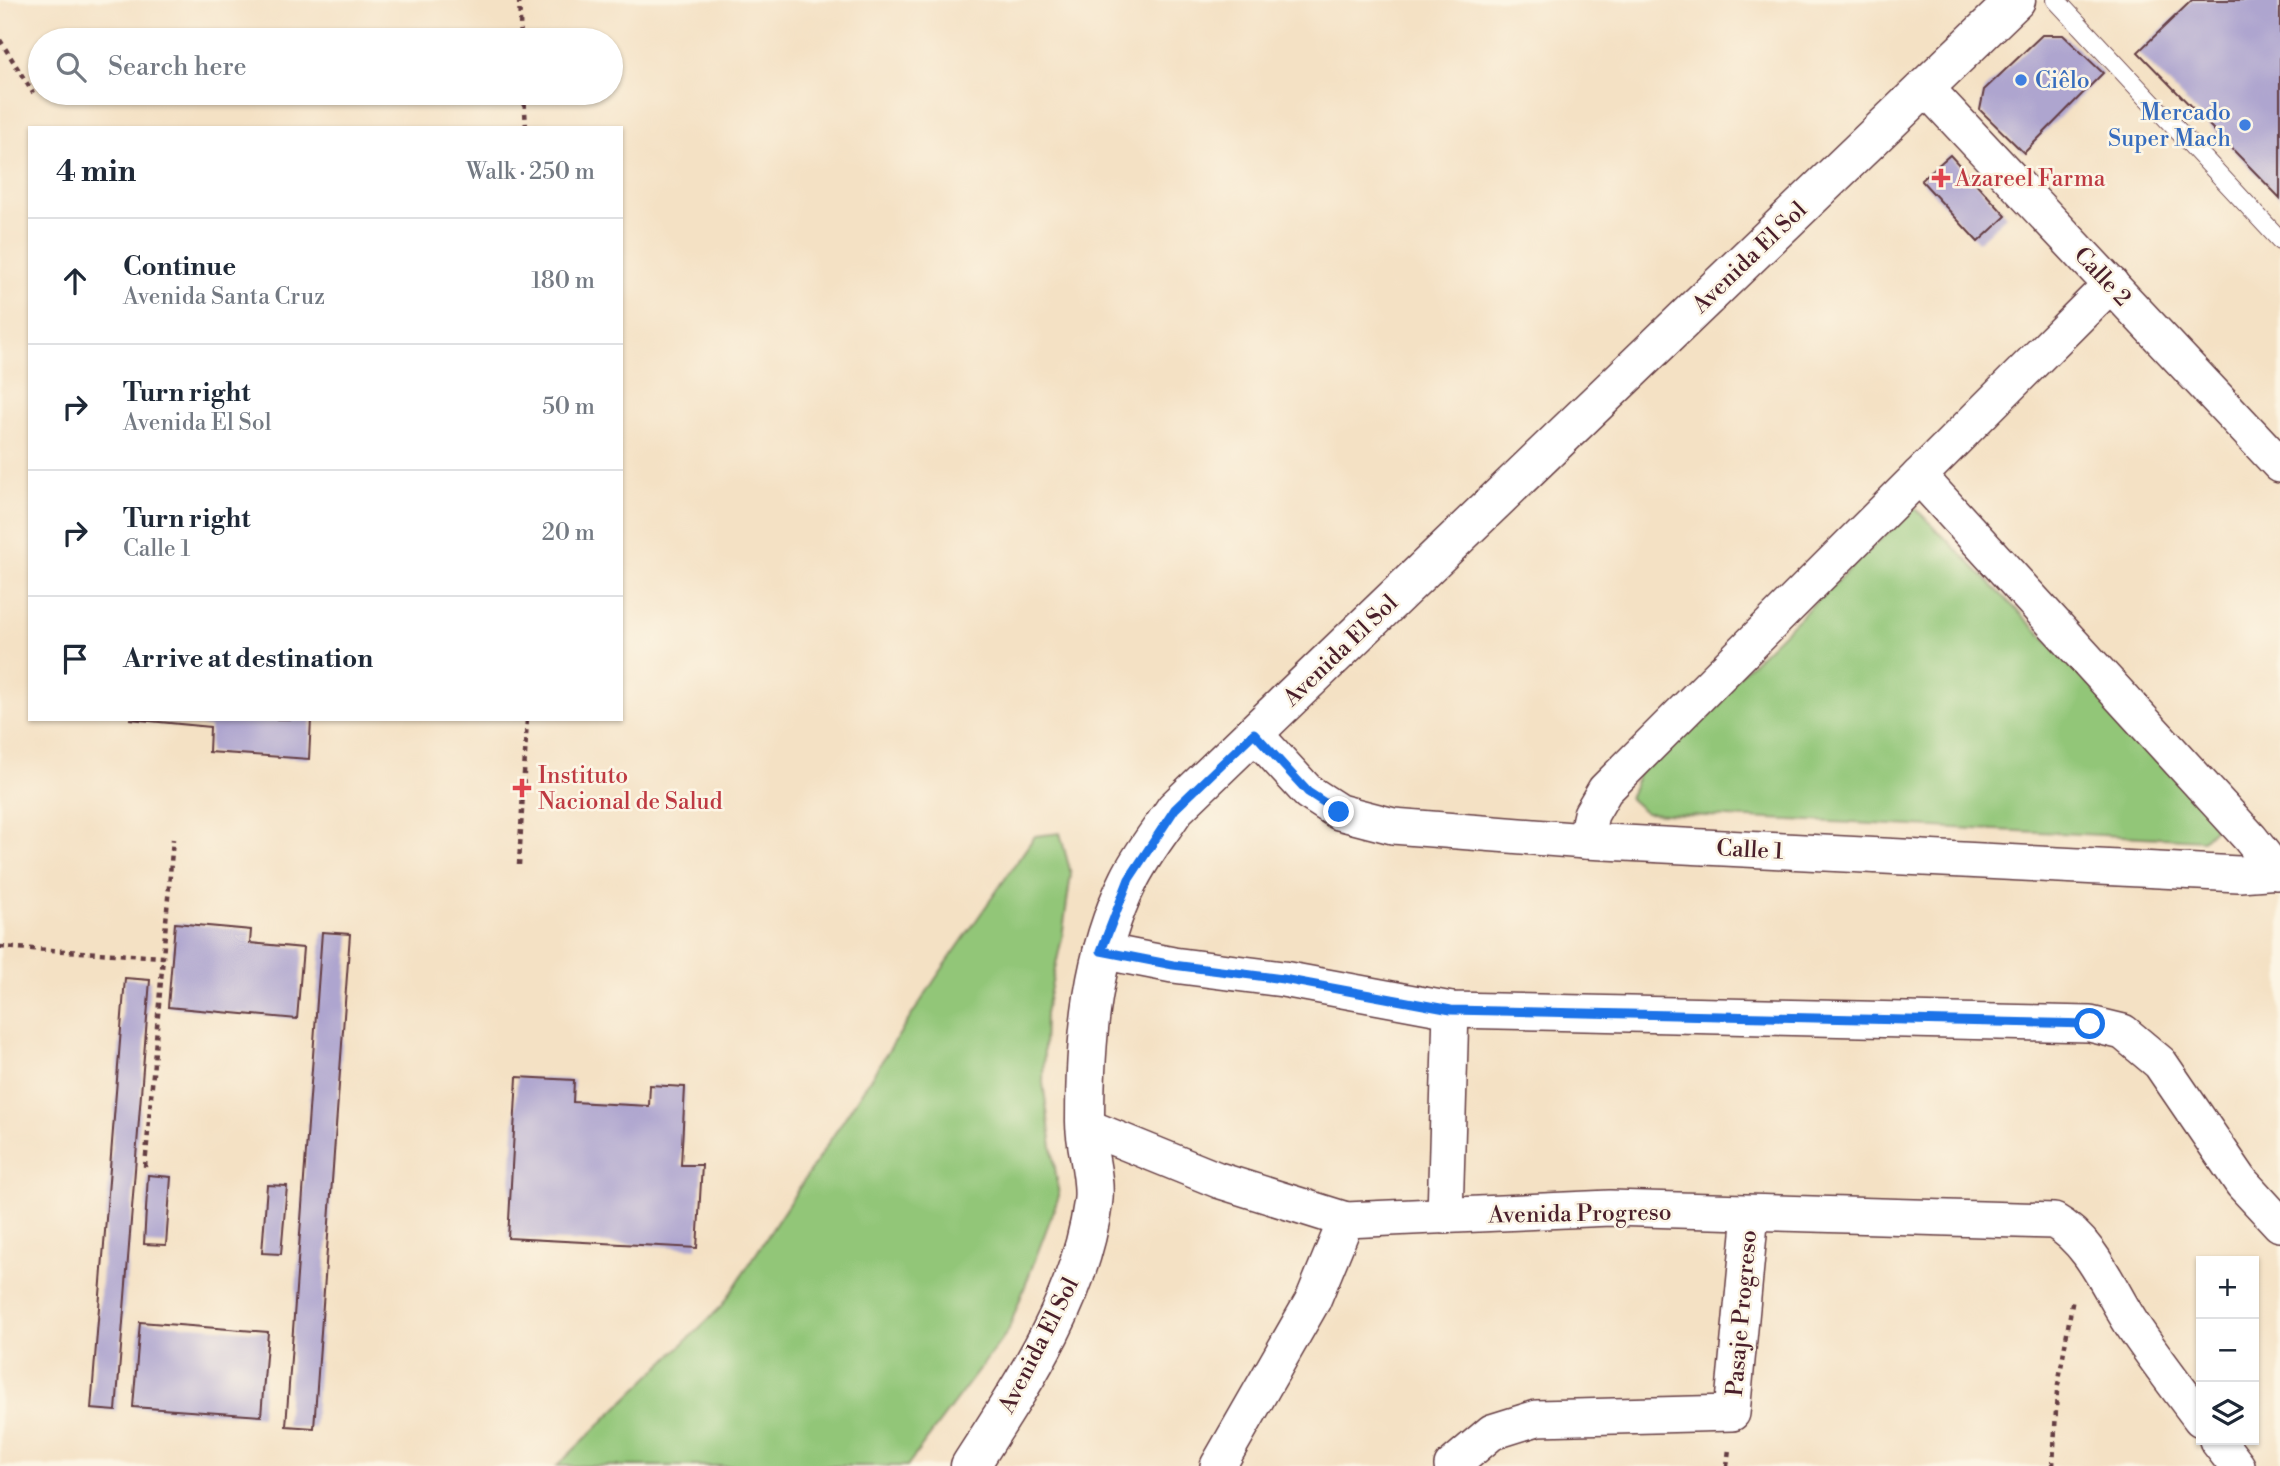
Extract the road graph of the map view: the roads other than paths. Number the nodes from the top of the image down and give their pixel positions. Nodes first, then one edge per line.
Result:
1 (2016, 0) edge
2 (2056, 0) edge
3 (1925, 87) junction
4 (2280, 240) edge
5 (2111, 284) junction
6 (2280, 465) edge
7 (1919, 476) junction
8 (1254, 733) junction
9 (1585, 841) junction
10 (2278, 872) edge
11 (1101, 951) junction
12 (1451, 1010) junction
13 (1084, 1126) junction
14 (1751, 1213) junction
15 (1445, 1216) junction
16 (1346, 1220) junction
17 (2280, 1224) edge
18 (2196, 1412) edge
19 (2221, 1445) edge
20 (970, 1466) edge
21 (1218, 1466) edge
22 (1452, 1466) edge
23 (2237, 1466) edge

1 - 3 street, Avenida El Sol
2 - 4 lane
3 - 5 street, Calle 2
3 - 8 street, Avenida El Sol
5 - 6 street, Calle 2
5 - 7 street
7 - 9 street
7 - 10 street
8 - 9 street, Calle 1
8 - 11 street, Avenida El Sol
9 - 10 street, Calle 1
11 - 12 street
11 - 13 street, Avenida El Sol
12 - 15 street
12 - 17 street
13 - 16 street, Avenida Progreso
13 - 20 street, Avenida El Sol
14 - 15 street, Avenida Progreso
14 - 18 street, Avenida Progreso
14 - 22 street, Pasaje Progreso
15 - 16 street, Avenida Progreso
16 - 21 street
19 - 23 street

